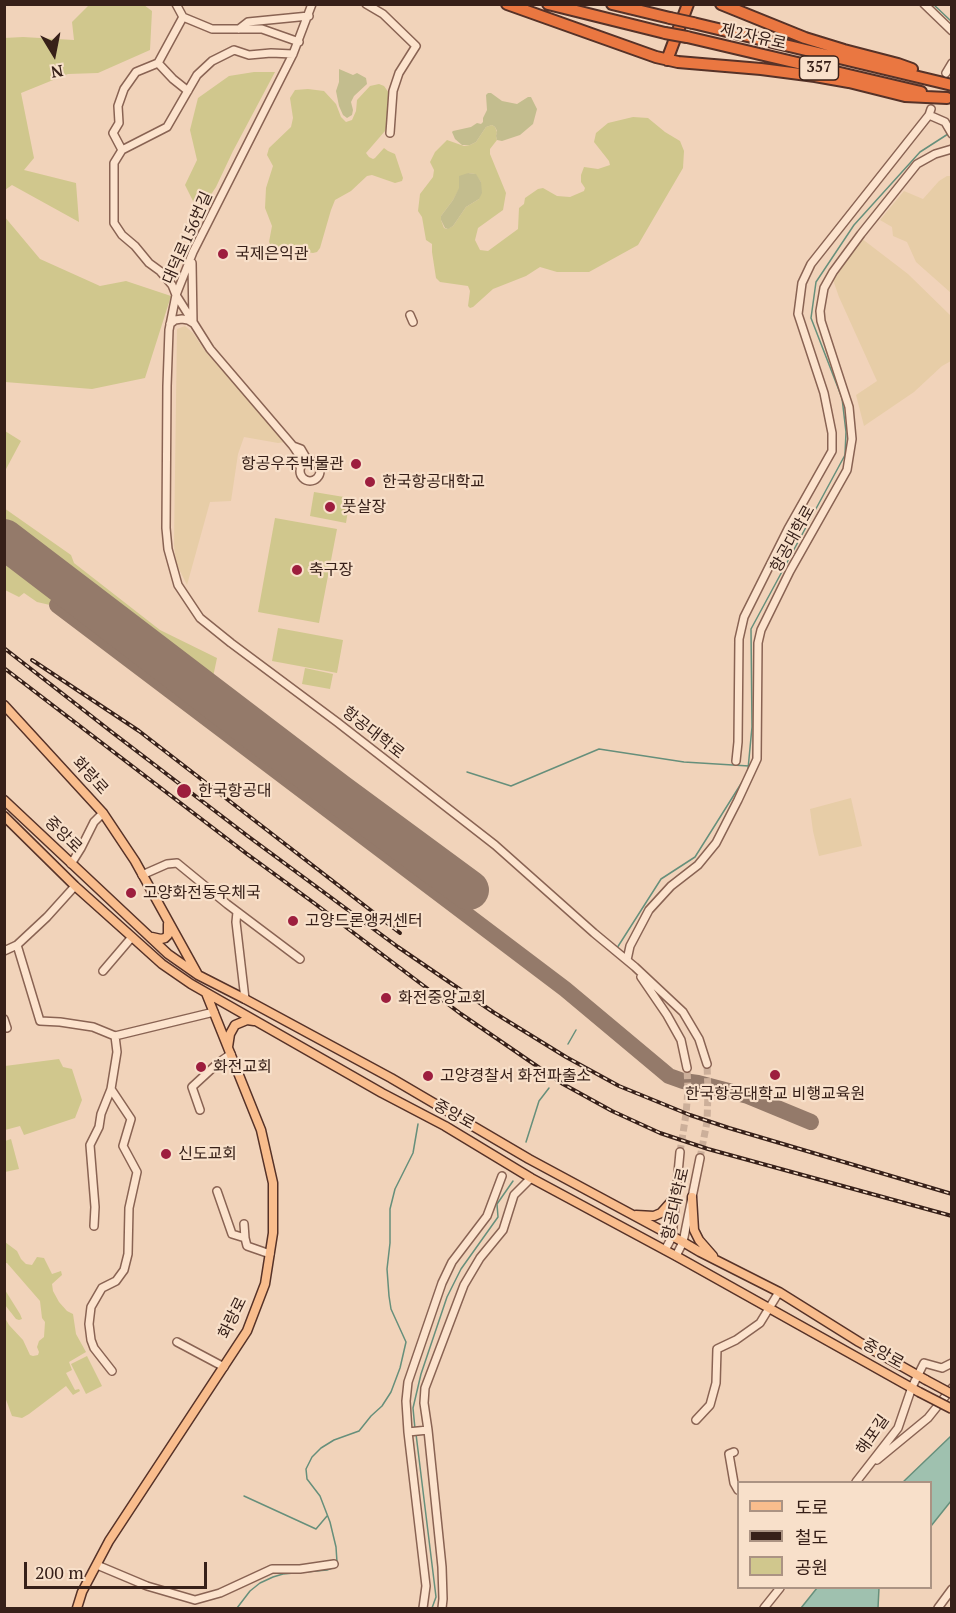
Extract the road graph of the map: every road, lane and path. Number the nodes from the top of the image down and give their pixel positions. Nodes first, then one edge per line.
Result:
1 (176, 4) edge
2 (312, 4) edge
3 (366, 4) edge
4 (507, 4) edge
5 (548, 4) edge
6 (612, 4) edge
7 (688, 4) edge
8 (722, 4) edge
9 (924, 4) edge
10 (309, 16) junction
11 (183, 17) junction
12 (239, 29) junction
13 (951, 32) edge
14 (298, 42) junction
15 (293, 54) junction
16 (667, 60) junction
17 (158, 63) junction
18 (951, 63) edge
19 (945, 73) dead end
20 (951, 85) edge
21 (188, 91) junction
22 (949, 98) edge
23 (390, 132) dead end
24 (951, 134) edge
25 (951, 148) edge
26 (122, 150) junction
27 (192, 256) junction
28 (176, 295) junction
29 (193, 322) junction
30 (170, 324) junction
31 (293, 446) junction
32 (308, 461) junction
33 (300, 467) junction
34 (4, 705) edge
35 (736, 761) dead end
36 (4, 800) edge
37 (103, 813) junction
38 (4, 816) edge
39 (71, 864) junction
40 (142, 875) junction
41 (75, 886) junction
42 (237, 912) junction
43 (168, 923) junction
44 (132, 937) junction
45 (150, 937) junction
46 (16, 945) junction
47 (4, 951) edge
48 (624, 958) junction
49 (300, 959) dead end
50 (635, 967) junction
51 (103, 971) dead end
52 (198, 975) junction
53 (206, 993) junction
54 (245, 999) junction
55 (214, 1012) junction
56 (4, 1019) edge
57 (261, 1024) junction
58 (7, 1028) dead end
59 (114, 1036) junction
60 (229, 1051) junction
61 (707, 1064) tunnel mouth
62 (687, 1068) tunnel mouth
63 (111, 1089) junction
64 (201, 1110) dead end
65 (680, 1152) tunnel mouth
66 (700, 1158) tunnel mouth
67 (502, 1176) dead end
68 (531, 1178) junction
69 (218, 1191) dead end
70 (676, 1193) junction
71 (692, 1197) junction
72 (631, 1214) junction
73 (244, 1224) dead end
74 (94, 1226) dead end
75 (672, 1237) junction
76 (244, 1238) junction
77 (683, 1242) junction
78 (665, 1250) junction
79 (270, 1254) junction
80 (676, 1256) junction
81 (720, 1262) junction
82 (779, 1292) junction
83 (769, 1308) junction
84 (177, 1342) dead end
85 (951, 1363) edge
86 (224, 1367) junction
87 (112, 1371) dead end
88 (922, 1378) junction
89 (951, 1388) edge
90 (916, 1389) junction
91 (951, 1394) edge
92 (951, 1409) edge
93 (696, 1420) dead end
94 (428, 1430) junction
95 (408, 1432) junction
96 (734, 1452) dead end
97 (865, 1469) junction
98 (857, 1481) edge
99 (737, 1488) edge
100 (97, 1564) junction
101 (334, 1564) dead end
102 (778, 1589) edge
103 (951, 1589) edge
104 (77, 1608) edge
105 (423, 1608) edge
106 (442, 1608) edge
107 (764, 1608) edge
108 (938, 1608) edge

1 - 11 street
2 - 10 street, 대덕로156번길
3 - 23 street
4 - 16 highway
5 - 22 highway, 제2자유로 / 357, bridge
6 - 20 highway, 제2자유로 / 357, bridge
7 - 16 highway
8 - 20 highway
9 - 13 street
10 - 12 street
10 - 14 street, 대덕로156번길
11 - 12 street
11 - 17 street
12 - 14 street
14 - 15 street, 대덕로156번길
15 - 21 street
15 - 27 street, 대덕로156번길
16 - 22 highway
17 - 21 street
17 - 26 street
18 - 19 street
21 - 26 street
24 - 35 street, 항공대학로
25 - 48 street, 항공대학로
26 - 28 street
27 - 28 street, 대덕로156번길
27 - 29 street
28 - 29 street, 대덕로156번길
28 - 30 street, 항공대학로
29 - 30 street
29 - 31 street, 대덕로156번길
30 - 48 street, 항공대학로
31 - 32 street, 대덕로156번길
31 - 33 street
32 - 33 street
32 - 33 street
34 - 37 main road, 화랑로
36 - 39 main road, 중앙로
37 - 39 street
37 - 40 main road, 화랑로
38 - 41 main road, 중앙로
39 - 45 main road, 중앙로
40 - 42 street
40 - 43 main road, 화랑로
41 - 44 main road, 중앙로
41 - 46 street
42 - 49 street
42 - 54 street
43 - 45 main road
43 - 52 main road, 화랑로
44 - 51 street
44 - 53 main road, 중앙로
45 - 52 main road, 중앙로
46 - 47 street
46 - 59 street
48 - 50 street
50 - 61 street
50 - 62 street
52 - 53 main road, 화랑로
52 - 54 main road, 중앙로
53 - 55 main road, 화랑로
53 - 57 main road, 중앙로
54 - 72 main road, 중앙로
55 - 59 street
55 - 60 main road, 화랑로
56 - 58 street
57 - 60 main road
57 - 68 main road, 중앙로
59 - 63 street
60 - 64 street
60 - 79 main road, 화랑로
63 - 74 street
63 - 87 street
65 - 70 street, 항공대학로
66 - 71 street, 항공대학로
67 - 95 street
68 - 78 main road, 중앙로
68 - 94 street
69 - 76 street
70 - 72 main road
70 - 75 street, 항공대학로
71 - 77 street, 항공대학로
71 - 81 main road
72 - 75 main road, 중앙로
73 - 76 street
75 - 77 main road, 중앙로
75 - 78 street, 항공대학로
76 - 79 street
77 - 80 street, 항공대학로
77 - 81 main road, 중앙로
78 - 80 main road, 중앙로
79 - 86 main road, 화랑로
80 - 83 main road, 중앙로
81 - 82 main road, 중앙로
82 - 83 street
82 - 88 main road, 중앙로
83 - 90 main road, 중앙로
83 - 93 street
84 - 86 street
85 - 88 street
86 - 100 main road, 화랑로
88 - 90 street, 해포길
88 - 91 main road, 중앙로, bridge
89 - 97 street
90 - 92 main road, 중앙로, bridge
90 - 97 street, 해포길
94 - 95 street
94 - 106 street
95 - 105 street
96 - 99 street
97 - 98 street, 해포길
100 - 101 street
100 - 104 main road, 화랑로
102 - 107 street
103 - 108 street

